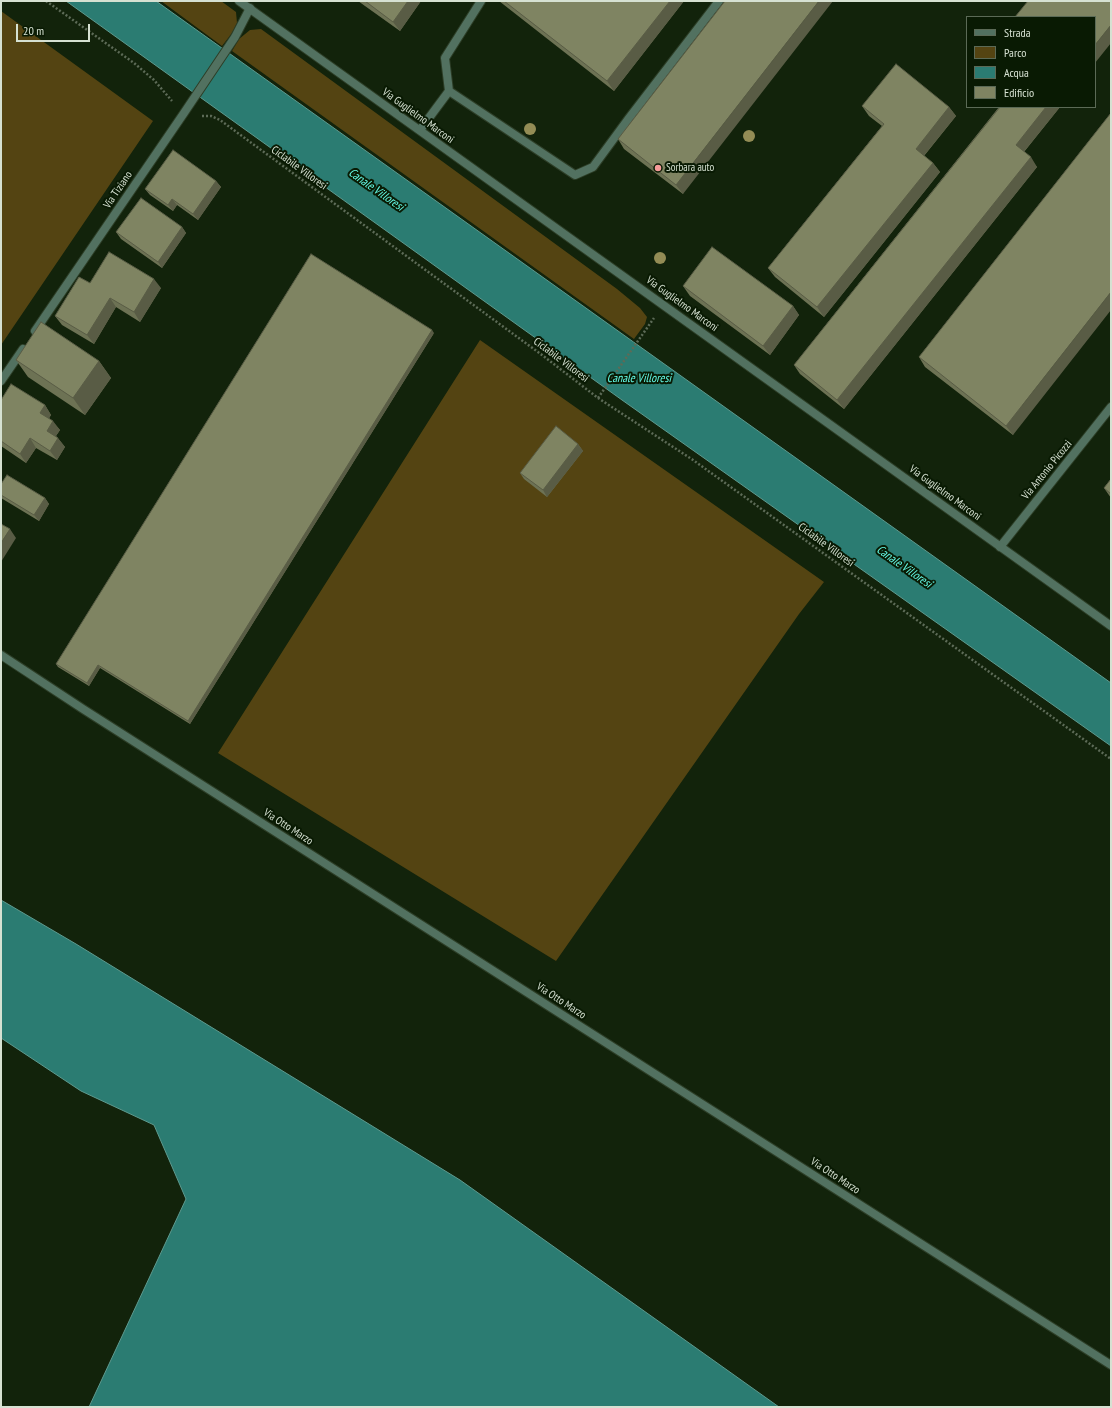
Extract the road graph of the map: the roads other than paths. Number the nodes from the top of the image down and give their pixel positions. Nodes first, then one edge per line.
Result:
1 (239, 1) edge
2 (481, 1) edge
3 (719, 1) edge
4 (250, 8) junction
5 (449, 91) junction
6 (420, 130) junction
7 (1, 381) edge
8 (1111, 407) edge
9 (1000, 546) junction
10 (1111, 626) edge
11 (1, 654) edge
12 (1111, 1365) edge

1 - 4 street, Via Guglielmo Marconi
2 - 5 street
3 - 5 street
4 - 6 street, Via Guglielmo Marconi
4 - 7 street, Via Tiziano
5 - 6 street
6 - 9 street, Via Guglielmo Marconi
8 - 9 street, Via Antonio Picozzi
9 - 10 street, Via Guglielmo Marconi
11 - 12 street, Via Otto Marzo

